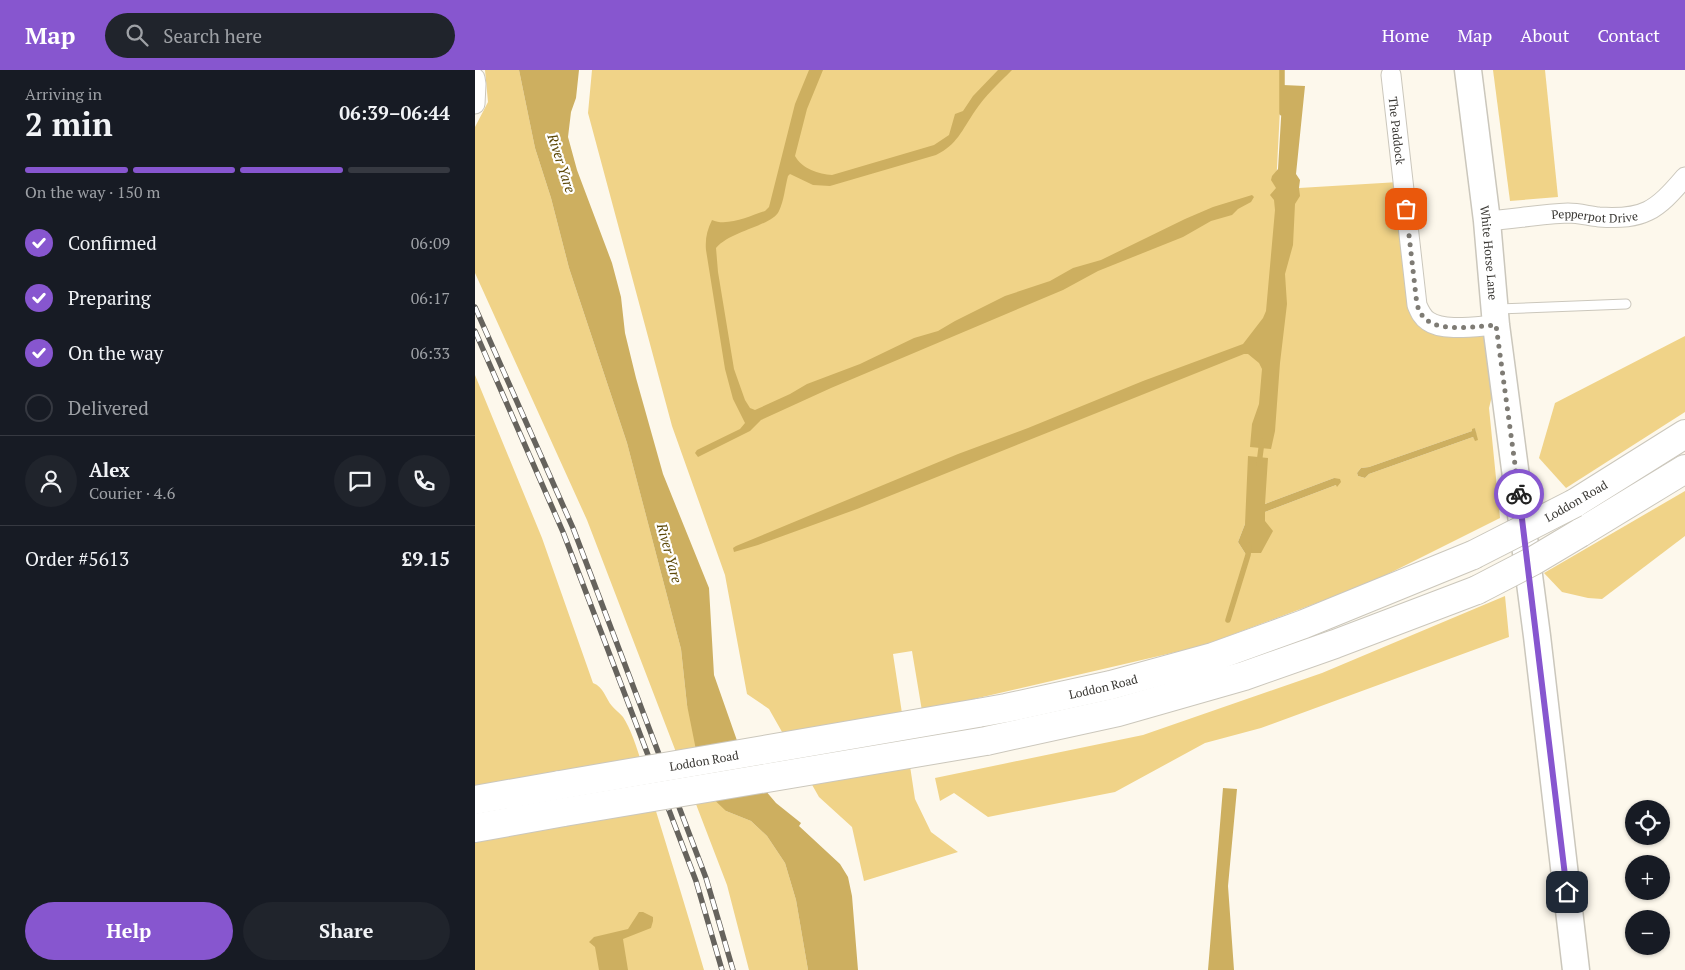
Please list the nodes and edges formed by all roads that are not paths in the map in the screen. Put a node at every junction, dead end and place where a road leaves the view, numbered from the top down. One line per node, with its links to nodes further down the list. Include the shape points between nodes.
1 (1468, 70): 6 (street, White Horse Lane)
2 (1391, 75): 8 (street, The Paddock, via 1417,305 1421,315 1430,323 1442,326)
3 (475, 78): 4 (street)
4 (475, 104)
5 (1685, 177): 6 (street, Pepperpot Drive, via 1652,210 1639,216 1597,217 1570,213)
6 (1487, 221): 8 (street, White Horse Lane)
7 (1627, 304): 8 (lane)
8 (1496, 317): 13 (street, White Horse Lane)
9 (1685, 434): 11 (highway, Loddon Road, bridge, via 1575,503 1473,555 1304,624 1213,657 1006,708)
10 (1685, 469): 12 (highway, bridge, via 1533,561 1477,590 1244,676 1119,712 986,741)
11 (475, 800)
12 (475, 828)
13 (1576, 970)

